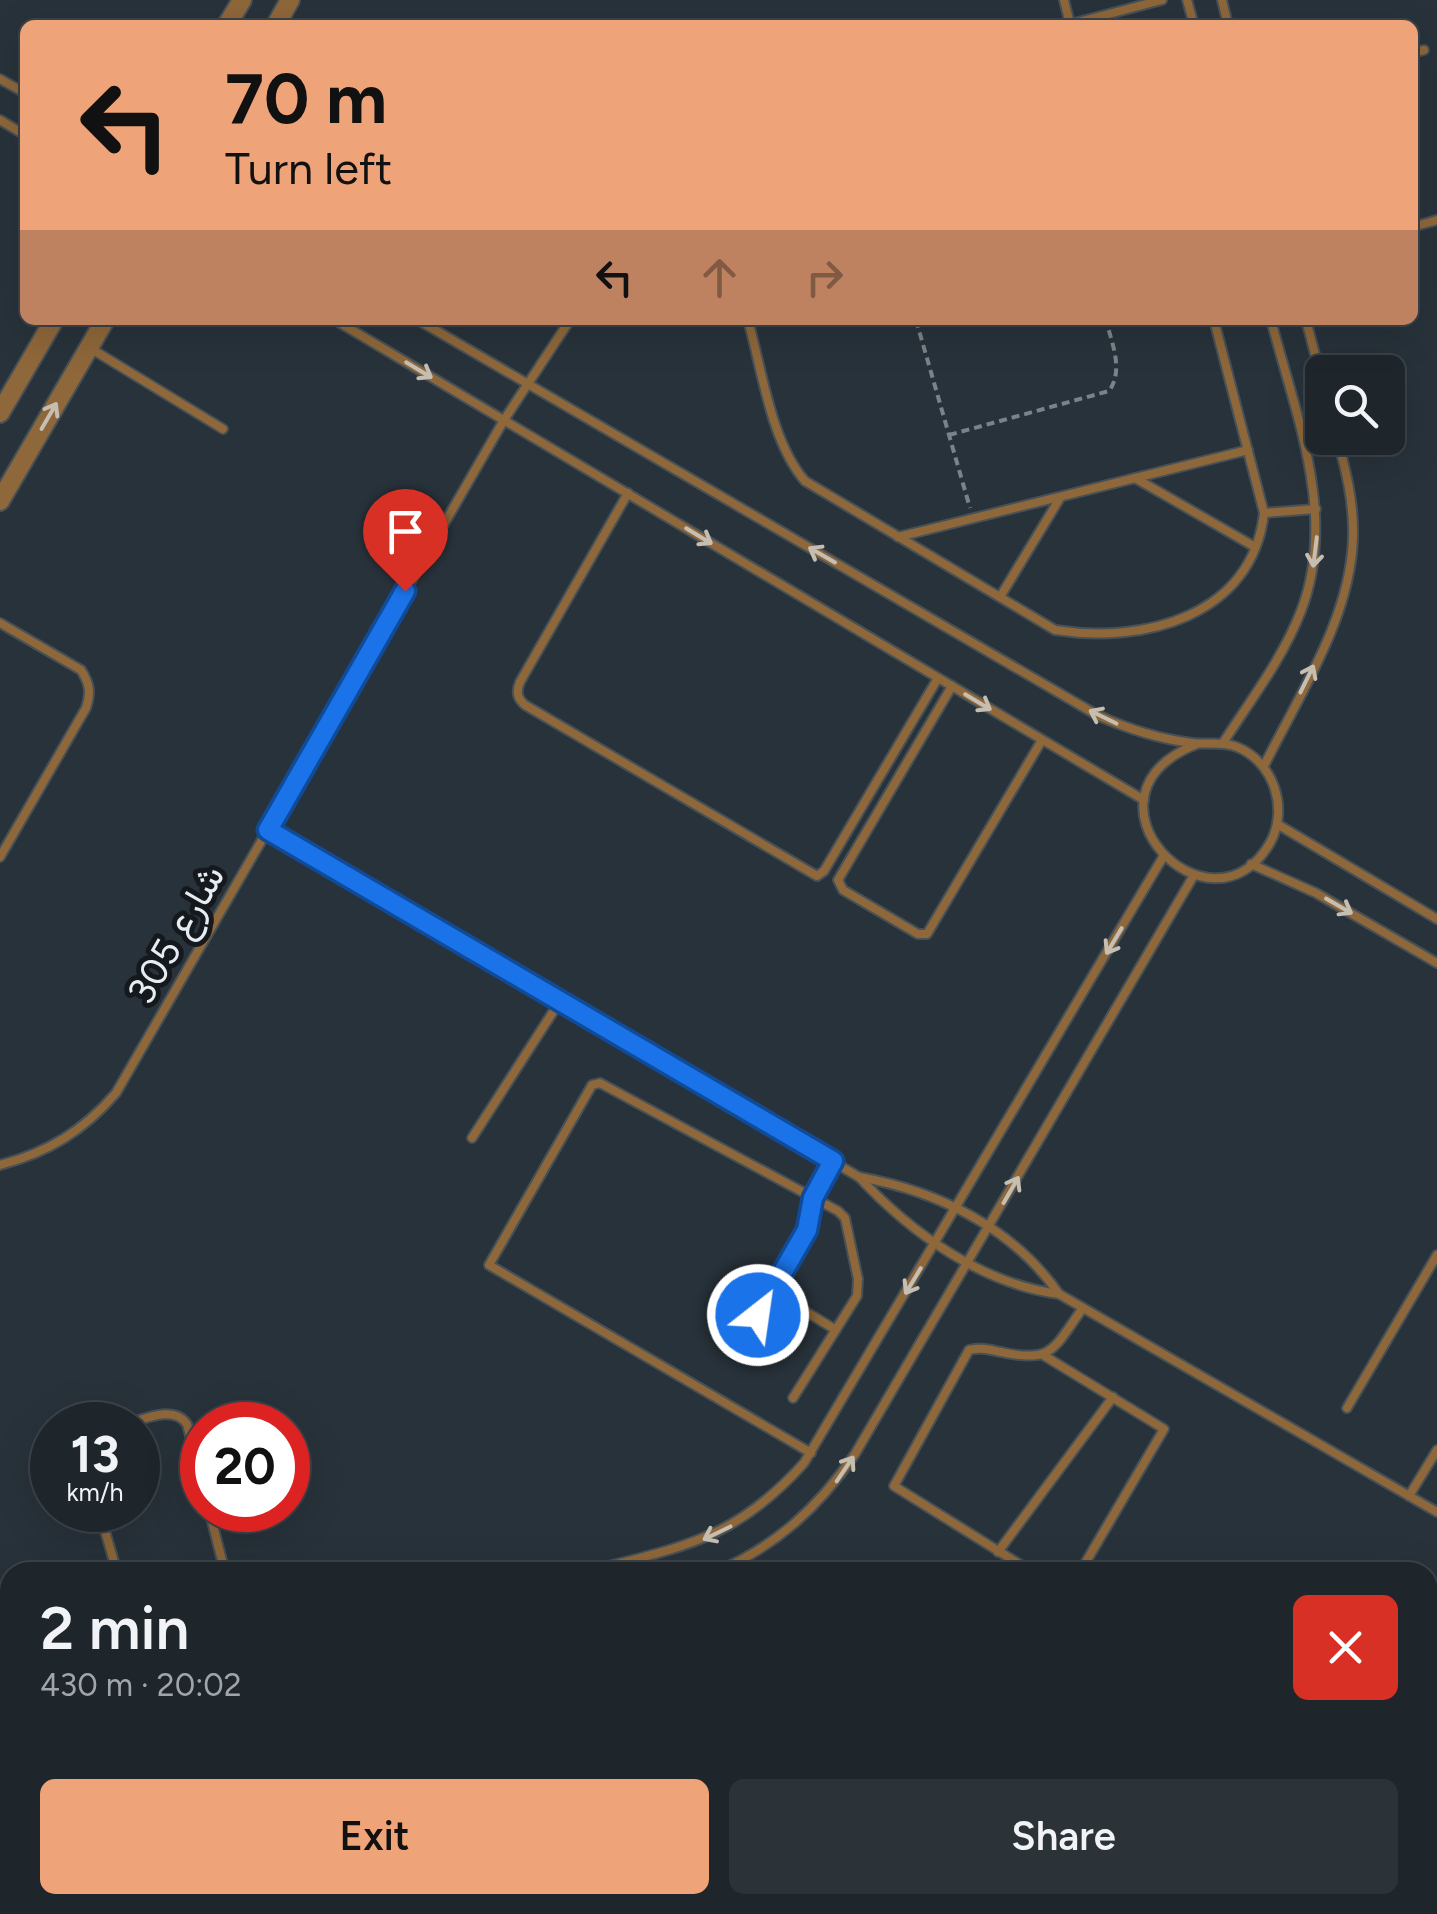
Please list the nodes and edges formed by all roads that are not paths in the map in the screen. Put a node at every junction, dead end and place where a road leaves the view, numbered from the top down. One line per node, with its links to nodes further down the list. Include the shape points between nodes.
1 (1162, 0): 2 (lane)
2 (1084, 20)
3 (1424, 50): 4 (lane)
4 (1418, 52)
5 (51, 325): 17 (street)
6 (102, 325): 14 (street)
7 (343, 325): 18 (lane, one-way to 18)
8 (427, 325): 16 (lane)
9 (567, 325): 16 (lane, شارع 305)
10 (749, 325): 28 (lane, via 790,464 804,481)
11 (1215, 325): 20 (lane)
12 (1272, 325): 26 (lane)
13 (1307, 325): 15 (lane)
14 (89, 348): 19 (lane); 25 (street, one-way to 14)
15 (1315, 355)
16 (528, 384): 18 (lane, شارع 305); 36 (lane, one-way to 16, via 1097,716)
17 (0, 413)
18 (504, 420): 23 (lane); 40 (lane, شارع 305)
19 (223, 429)
20 (1248, 450): 22 (lane); 27 (lane)
21 (1342, 455): 37 (lane, one-way to 21, via 1336,620 1348,580 1351,497)
22 (1136, 478): 24 (lane); 29 (lane)
23 (628, 494): 32 (lane, one-way to 32); 32 (lane, via 520,682 519,699 542,715 817,876)
24 (1061, 496): 28 (lane); 30 (lane)
25 (0, 501)
26 (1316, 509): 27 (lane); 35 (lane, one-way to 35, via 1302,610)
27 (1264, 513): 29 (lane)
28 (898, 537): 30 (lane)
29 (1255, 547): 30 (lane, via 1228,589 1205,608 1150,630 1055,630)
30 (1000, 597)
31 (0, 623): 41 (lane, via 81,670 90,695)
32 (938, 678): 33 (lane)
33 (952, 686): 34 (lane, one-way to 34); 34 (lane, via 838,880 843,890 927,934)
34 (1042, 740): 38 (lane)
35 (1223, 743): 36 (lane); 37 (lane)
36 (1196, 744): 38 (lane, via 1162,764)
37 (1264, 766): 39 (lane, via 1279,804)
38 (1144, 800): 42 (lane, via 1147,831)
39 (1277, 824): 43 (lane); 45 (lane)
40 (268, 830): 47 (lane); 50 (lane, شارع 305, via 116,1093 69,1139)
41 (0, 857)
42 (1163, 857): 44 (lane); 53 (lane, one-way to 53)
43 (1251, 864): 44 (lane, via 1213,877); 46 (lane, one-way to 46)
44 (1194, 875): 54 (lane, one-way to 44)
45 (1437, 918)
46 (1437, 963)
47 (560, 1002): 48 (lane); 49 (lane)
48 (472, 1138)
49 (833, 1161): 51 (lane); 52 (lane)
50 (0, 1166)
51 (859, 1176): 53 (lane); 55 (lane)
52 (813, 1198): 58 (lane, via 807,1230); 62 (lane, via 838,1211 850,1232 858,1288); 68 (lane, via 592,1085 489,1262)
53 (956, 1208): 54 (lane); 55 (lane)
54 (989, 1227): 57 (lane); 59 (lane, via 1029,1256)
55 (936, 1243): 57 (lane); 68 (lane, one-way to 68)
56 (1437, 1256): 66 (lane)
57 (968, 1260): 59 (lane, via 1011,1284); 77 (lane, one-way to 57, via 833,1486)
58 (772, 1291): 61 (lane); 62 (lane)
59 (1059, 1294): 60 (lane)
60 (1082, 1308): 63 (lane); 69 (lane)
61 (758, 1315)
62 (836, 1330): 65 (lane)
63 (1043, 1355): 64 (lane); 73 (lane, via 969,1350 894,1486)
64 (1113, 1397): 73 (lane); 79 (lane, via 1165,1433)
65 (793, 1398)
66 (1348, 1408)
67 (1437, 1450): 69 (lane)
68 (810, 1453): 76 (lane, one-way to 76, via 777,1494 733,1525)
69 (1409, 1496): 70 (lane)
70 (1437, 1512)
71 (105, 1532): 74 (lane)
72 (215, 1532): 75 (lane)
73 (998, 1552): 78 (lane)
74 (114, 1562)
75 (222, 1562)
76 (622, 1562)
77 (748, 1562)
78 (1015, 1562)
79 (1086, 1562)

